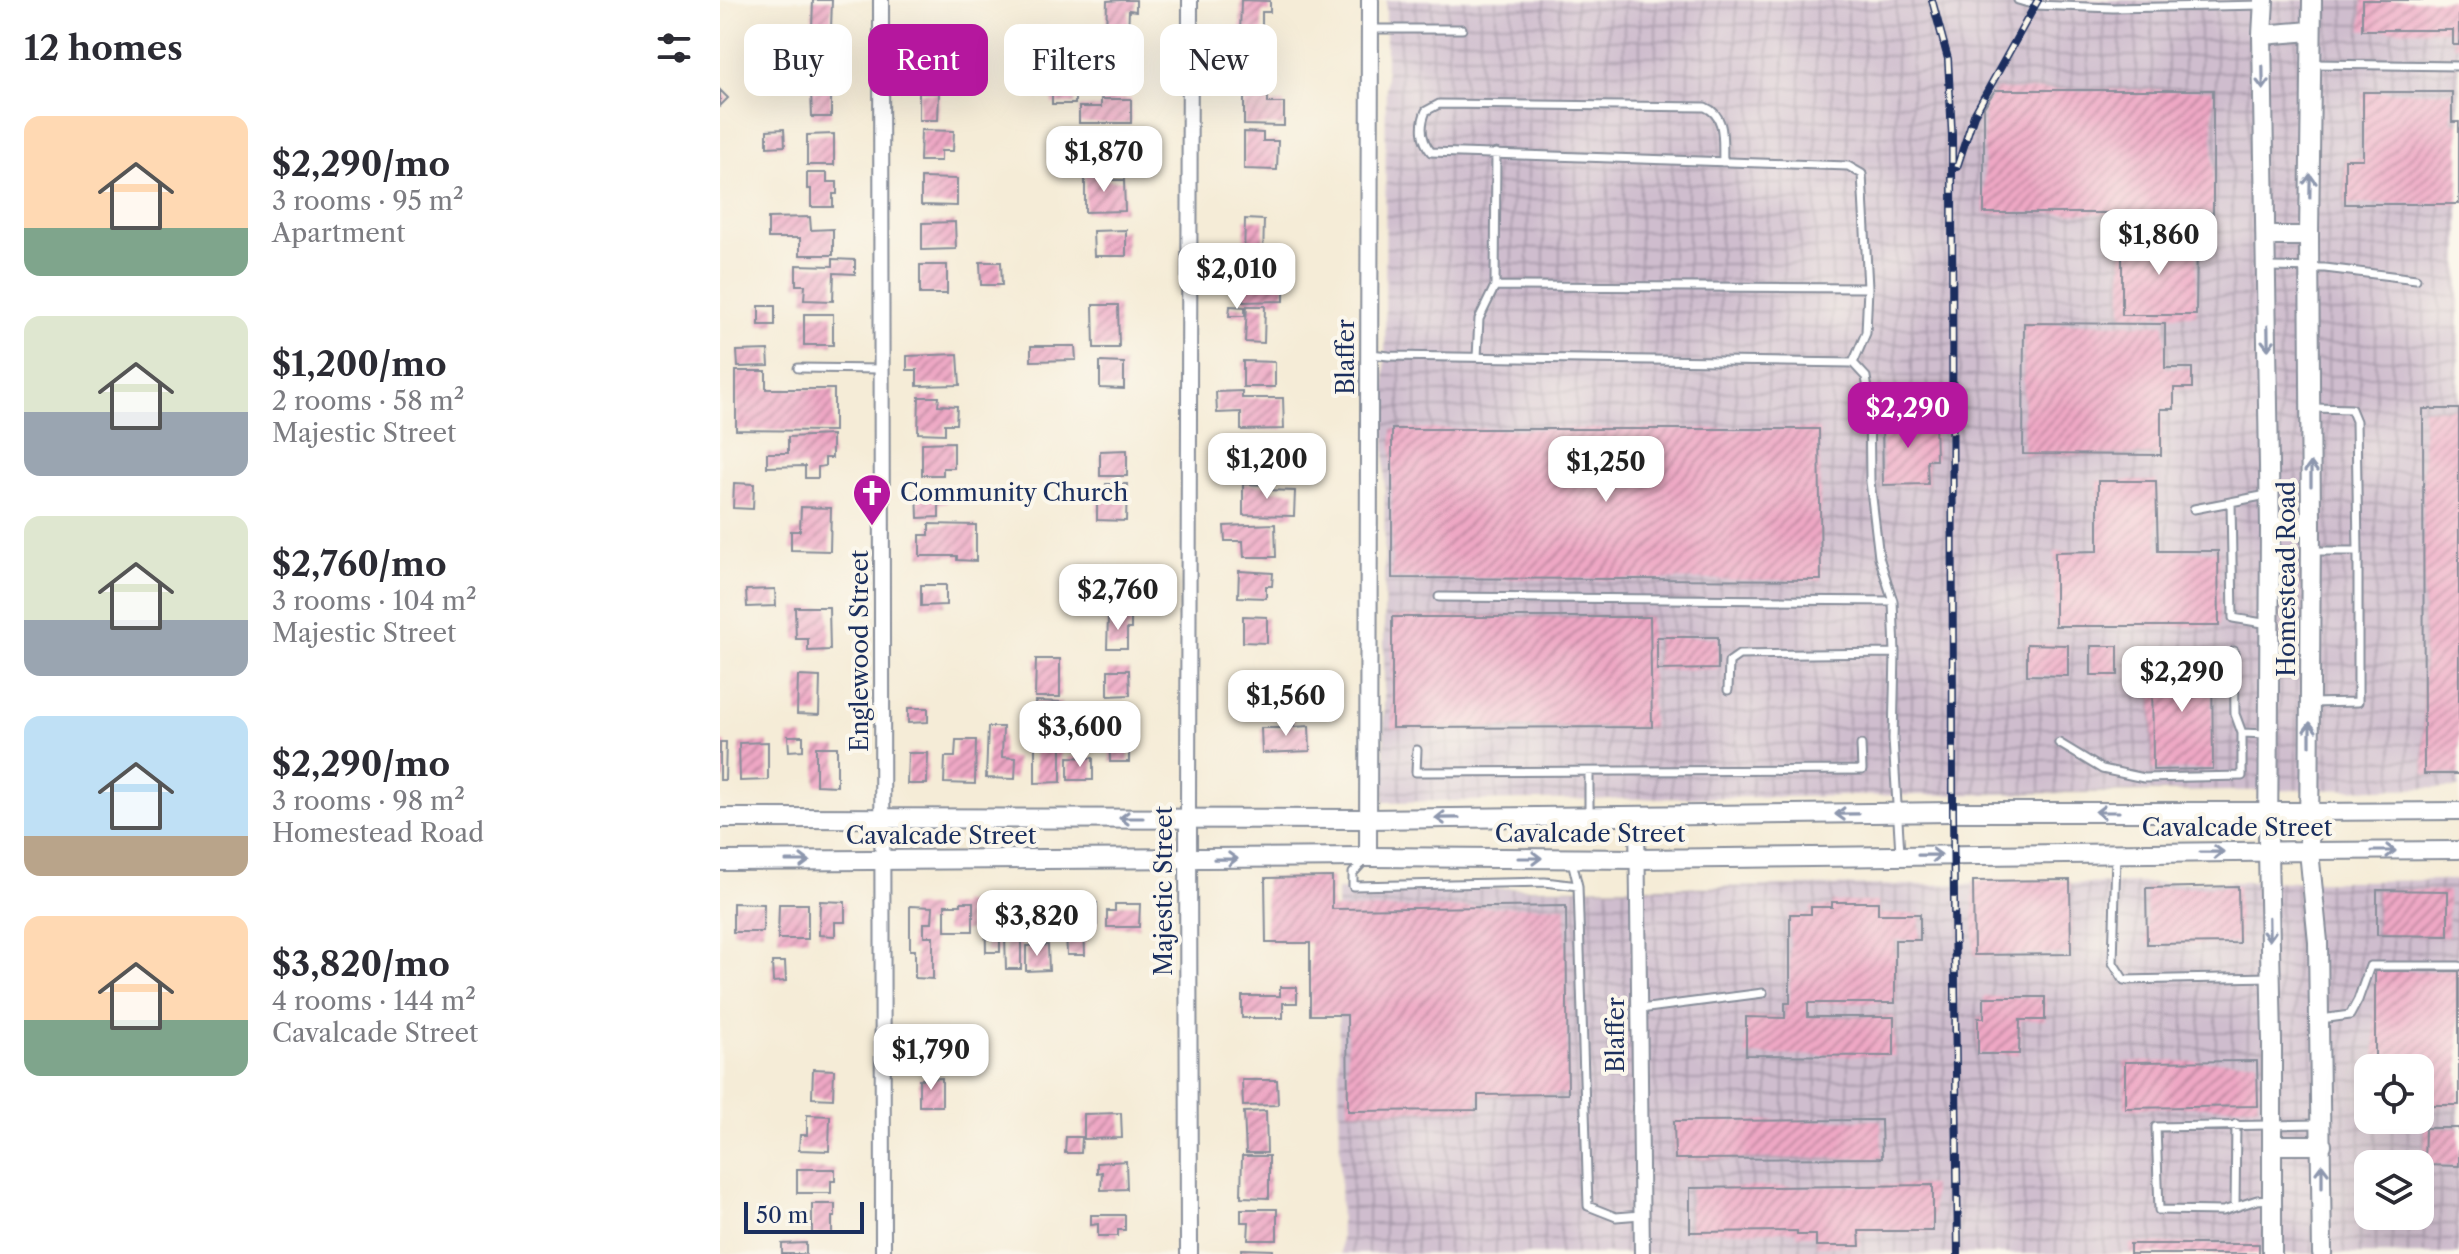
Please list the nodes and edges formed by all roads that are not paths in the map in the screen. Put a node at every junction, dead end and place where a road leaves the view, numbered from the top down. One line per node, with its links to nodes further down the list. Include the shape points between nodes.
1 (881, 0): 26 (street, Englewood Street)
2 (1190, 0): 56 (street, Majestic Street)
3 (1370, 0): 7 (street, Blaffer)
4 (2018, 0): 6 (lane, via 2113,8)
5 (2312, 0): 9 (main road, Homestead Road)
6 (2264, 3): 10 (main road, Homestead Road)
7 (1370, 29): 8 (lane); 22 (street, Blaffer)
8 (1462, 29)
9 (2311, 31): 10 (main road); 11 (main road, Homestead Road)
10 (2262, 35): 15 (main road, Homestead Road, one-way to 15)
11 (2311, 64): 12 (lane); 16 (main road, Homestead Road, one-way to 11)
12 (2459, 66)
13 (1496, 153): 14 (lane); 14 (lane, via 1431,152 1424,144 1421,122 1426,111 1439,104 1705,107 1720,118); 20 (lane)
14 (1723, 162): 21 (lane, via 1848,166 1862,174)
15 (2267, 236): 16 (main road); 17 (main road, Homestead Road)
16 (2309, 236): 18 (main road, Homestead Road)
17 (2267, 267): 18 (lane); 28 (main road, Homestead Road, one-way to 28)
18 (2309, 267): 19 (lane); 27 (main road, Homestead Road)
19 (2416, 279)
20 (1495, 286): 21 (lane); 23 (lane, via 1479,319)
21 (1868, 288): 24 (lane, via 1866,333)
22 (1370, 354): 23 (lane); 57 (street, Blaffer)
23 (1477, 357): 24 (lane)
24 (1853, 363): 36 (lane, via 1866,377 1879,557)
25 (798, 368): 26 (lane)
26 (882, 369): 55 (street, Englewood Street)
27 (2311, 408): 31 (main road, Homestead Road, one-way to 27); 34 (lane, via 2351,409 2356,421)
28 (2270, 494): 29 (lane); 32 (main road, Homestead Road)
29 (2231, 502): 30 (lane); 37 (lane, via 2233,618)
30 (2194, 509)
31 (2311, 524): 32 (main road); 33 (main road, Homestead Road)
32 (2270, 528): 37 (main road, Homestead Road)
33 (2311, 551): 34 (lane); 41 (main road, Homestead Road)
34 (2358, 551): 41 (lane, via 2358,702)
35 (1439, 597): 36 (lane)
36 (1893, 601): 39 (lane)
37 (2270, 624): 43 (main road, Homestead Road)
38 (2234, 651): 42 (lane, via 2235,714)
39 (1895, 653): 40 (lane, via 1739,655 1729,662); 51 (lane)
40 (1728, 690)
41 (2310, 703): 50 (main road, Homestead Road, one-way to 41)
42 (2242, 733): 43 (lane); 44 (lane, via 2242,776 2144,778 2102,769)
43 (2269, 734): 49 (main road, Homestead Road)
44 (2059, 743)
45 (1861, 745): 47 (lane, via 1862,770)
46 (1417, 750): 47 (lane, via 1416,772)
47 (1589, 772): 52 (lane)
48 (2459, 811): 50 (street, Cavalcade Street)
49 (2269, 812): 50 (main road, Cavalcade Street); 51 (main road, Cavalcade Street, one-way to 51); 59 (main road, Homestead Road)
50 (2309, 812): 60 (main road, Homestead Road)
51 (1898, 813): 53 (main road, Cavalcade Street, one-way to 53); 62 (lane)
52 (1589, 816): 53 (main road, Cavalcade Street); 57 (main road, Cavalcade Street, one-way to 57)
53 (1637, 816): 65 (street, Blaffer)
54 (720, 818): 55 (main road, Cavalcade Street)
55 (882, 818): 56 (main road, Cavalcade Street, one-way to 55); 68 (street, Englewood Street)
56 (1188, 818): 57 (main road, Cavalcade Street); 66 (street, Majestic Street)
57 (1367, 819): 63 (street, Blaffer)
58 (2459, 850): 60 (street, Cavalcade Street, one-way to 58)
59 (2268, 851): 60 (main road, Cavalcade Street); 61 (main road, Cavalcade Street, one-way to 59); 71 (main road, Homestead Road, one-way to 71)
60 (2309, 851): 74 (main road, Homestead Road)
61 (2116, 853): 62 (main road, Cavalcade Street, one-way to 61); 71 (lane, via 2113,963 2124,980)
62 (1900, 855): 65 (main road, Cavalcade Street)
63 (1368, 857): 64 (main road, Cavalcade Street, one-way to 64); 66 (main road, Cavalcade Street, one-way to 63); 69 (lane, via 1353,873 1353,886)
64 (1571, 858): 65 (main road, Cavalcade Street); 69 (lane)
65 (1638, 859): 73 (street, Blaffer)
66 (1188, 860): 68 (main road, Cavalcade Street); 84 (street, Majestic Street)
67 (720, 861): 68 (main road, Cavalcade Street, one-way to 68)
68 (882, 861): 83 (street, Englewood Street)
69 (1578, 886): 82 (lane, via 1588,1206 1616,1217)
70 (2459, 966): 74 (lane, via 2370,966 2350,1015)
71 (2271, 977): 75 (main road, Homestead Road)
72 (1763, 993): 73 (lane)
73 (1640, 1009): 82 (street, Blaffer)
74 (2321, 1019): 77 (main road, Homestead Road)
75 (2272, 1123): 76 (lane); 77 (lane); 78 (main road, Homestead Road)
76 (2236, 1124): 81 (lane); 81 (lane, via 2156,1127 2159,1210)
77 (2321, 1124): 79 (main road, Homestead Road)
78 (2272, 1145): 79 (main road); 80 (main road, Homestead Road)
79 (2322, 1145): 87 (main road, Homestead Road, one-way to 79)
80 (2272, 1199): 81 (lane); 86 (main road, Homestead Road)
81 (2235, 1207)
82 (1641, 1215): 85 (street, Blaffer)
83 (883, 1254)
84 (1189, 1254)
85 (1642, 1254)
86 (2272, 1254)
87 (2322, 1254)

